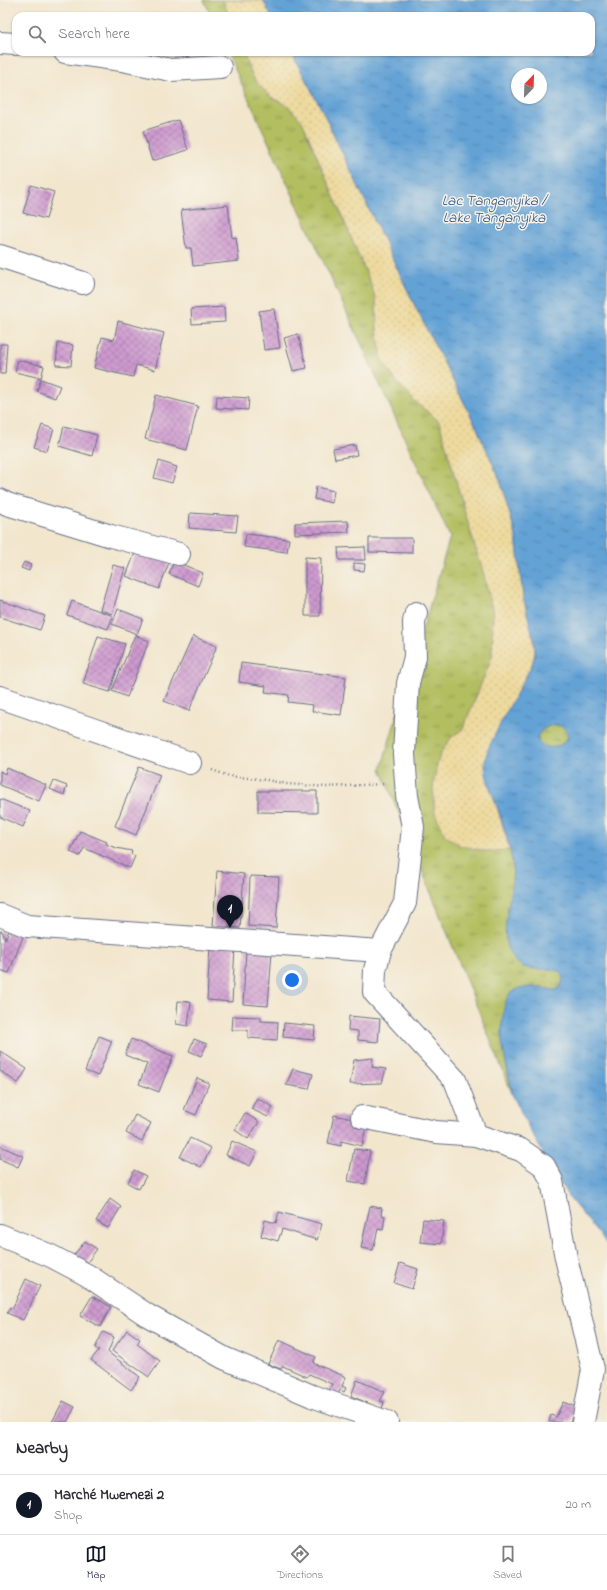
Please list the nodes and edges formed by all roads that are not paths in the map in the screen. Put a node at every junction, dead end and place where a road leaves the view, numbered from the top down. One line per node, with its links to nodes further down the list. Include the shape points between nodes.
1 (0, 43): 2 (street)
2 (12, 44)
3 (94, 56): 4 (street, via 171,70)
4 (220, 67)
5 (0, 256): 6 (street)
6 (83, 283)
7 (0, 500): 8 (street, via 111,536)
8 (179, 554)
9 (416, 613): 13 (street, via 415,657 408,683 404,754 407,796 414,827 405,903)
10 (0, 697): 11 (street)
11 (190, 763)
12 (0, 915): 13 (street, via 27,926)
13 (380, 951): 15 (street, via 375,970 374,992 455,1080)
14 (362, 1117): 15 (street, via 436,1132)
15 (476, 1135): 18 (street, via 521,1150 544,1166 552,1181 566,1258 593,1369)
16 (0, 1236): 17 (street, via 51,1256 87,1275 147,1316 224,1358 312,1396)
17 (387, 1422)
18 (583, 1422)

